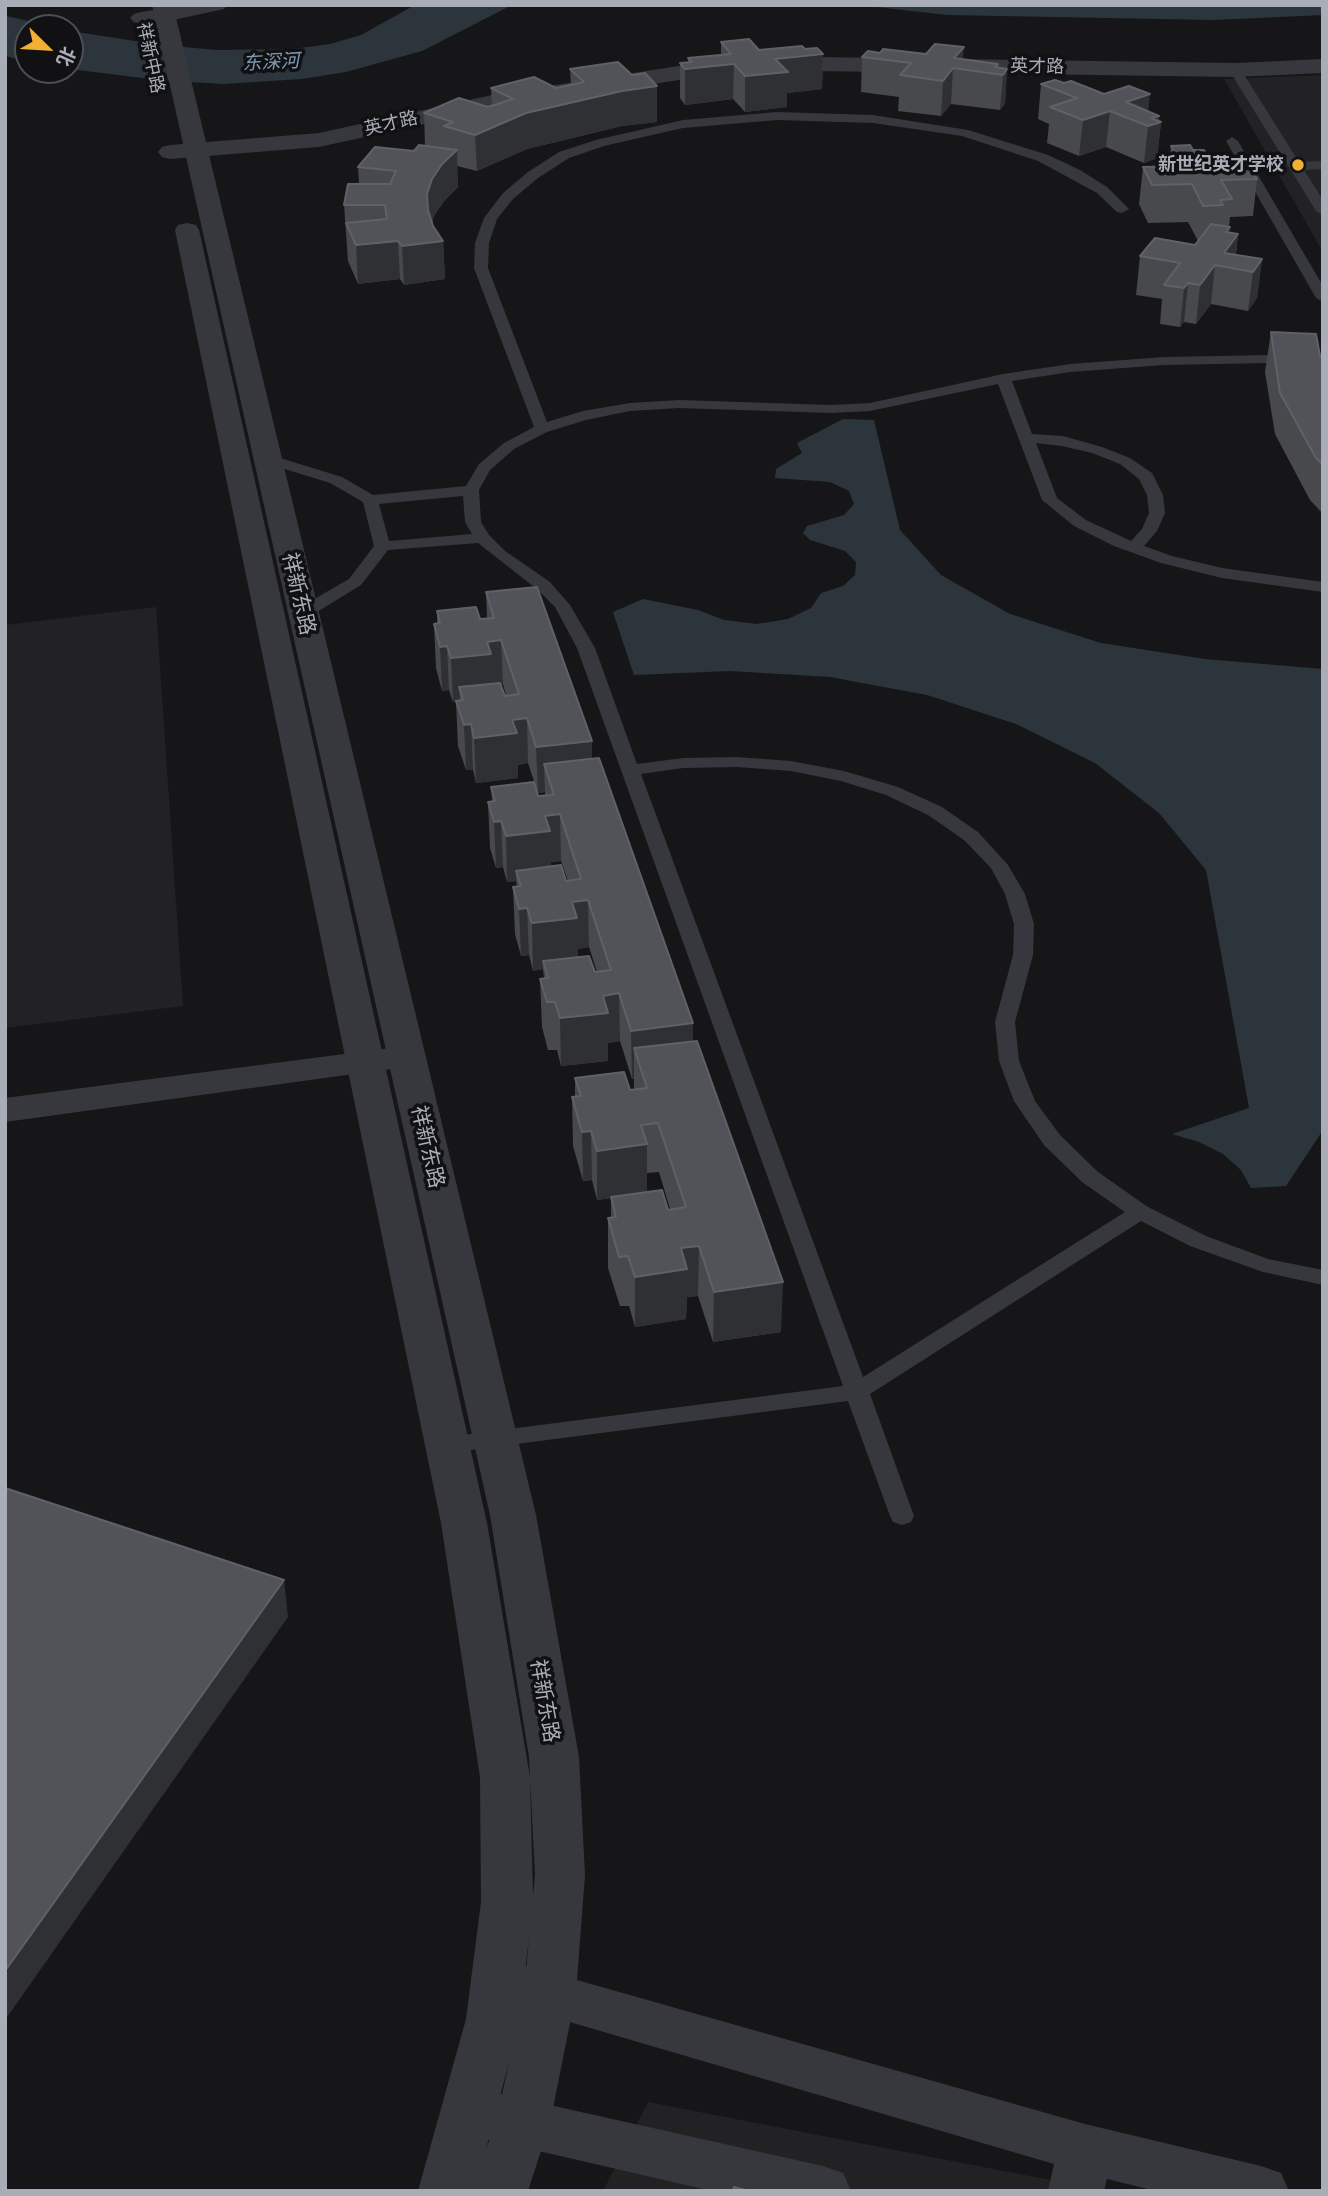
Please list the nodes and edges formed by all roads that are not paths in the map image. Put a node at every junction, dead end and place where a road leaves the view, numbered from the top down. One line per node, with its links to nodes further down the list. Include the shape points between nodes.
1 (217, 5): 2 (street)
2 (165, 17): 3 (street); 6 (street, 祥新中路)
3 (143, 25)
4 (1323, 66): 5 (street, 英才路)
5 (1235, 70): 8 (street, 英才路, via 744,63 497,101 319,140); 10 (lane)
6 (173, 110): 8 (street, 祥新东路)
7 (1232, 141): 13 (lane)
8 (183, 152): 18 (street, 祥新东路); 28 (street, 祥新东路)
9 (1323, 165): 10 (lane)
10 (1295, 166): 12 (lane)
11 (1122, 209): 16 (lane, via 1075,173 1030,153 964,133 873,119 777,116 695,123 640,132 564,155 508,196 491,218 482,243 481,268)
12 (1323, 211)
13 (1323, 298)
14 (1323, 358): 15 (lane, via 1164,361)
15 (1003, 377): 16 (lane, via 870,407 654,406 583,416); 17 (lane)
16 (542, 429): 19 (lane, via 509,446 484,467)
17 (1027, 438): 23 (lane, via 1050,500 1080,523); 23 (lane, via 1097,450 1146,476 1157,513)
18 (267, 459): 20 (lane, via 336,480); 25 (street, 祥新东路)
19 (471, 490): 20 (lane); 21 (lane, via 473,522)
20 (370, 500): 22 (lane)
21 (482, 538): 22 (lane); 26 (lane, via 544,586 576,626)
22 (382, 546): 25 (lane, via 355,582)
23 (1134, 548): 24 (lane, via 1222,573)
24 (1323, 587)
25 (303, 613): 27 (street, 祥新东路)
26 (630, 771): 30 (lane, via 683,763 737,762 804,768 892,791 935,811 971,836 999,865 1024,924 1023,955 1005,1022 1009,1061 1025,1101 1052,1140 1090,1177); 32 (lane)
27 (406, 1057): 28 (street); 33 (street, 祥新东路)
28 (366, 1063): 29 (street); 34 (street, 祥新东路)
29 (5, 1110)
30 (1140, 1212): 31 (lane, via 1211,1246 1264,1265); 32 (lane)
31 (1323, 1278)
32 (856, 1392): 33 (lane); 35 (lane)
33 (495, 1439): 34 (lane); 37 (street, 祥新东路, via 513,1515 554,1757 560,1875)
34 (447, 1445): 36 (street, 祥新东路, via 505,1777 506,1902)
35 (902, 1516)
36 (497, 1981): 37 (street); 38 (street, 祥新东路, via 493,2019)
37 (550, 1993): 39 (street, 祥新东路); 40 (street)
38 (469, 2111): 39 (street); 41 (street, 祥新东路)
39 (523, 2123): 42 (street, 祥新东路); 43 (street)
40 (1081, 2170): 44 (street)
41 (446, 2191)
42 (500, 2191)
43 (823, 2191)
44 (1261, 2191)

